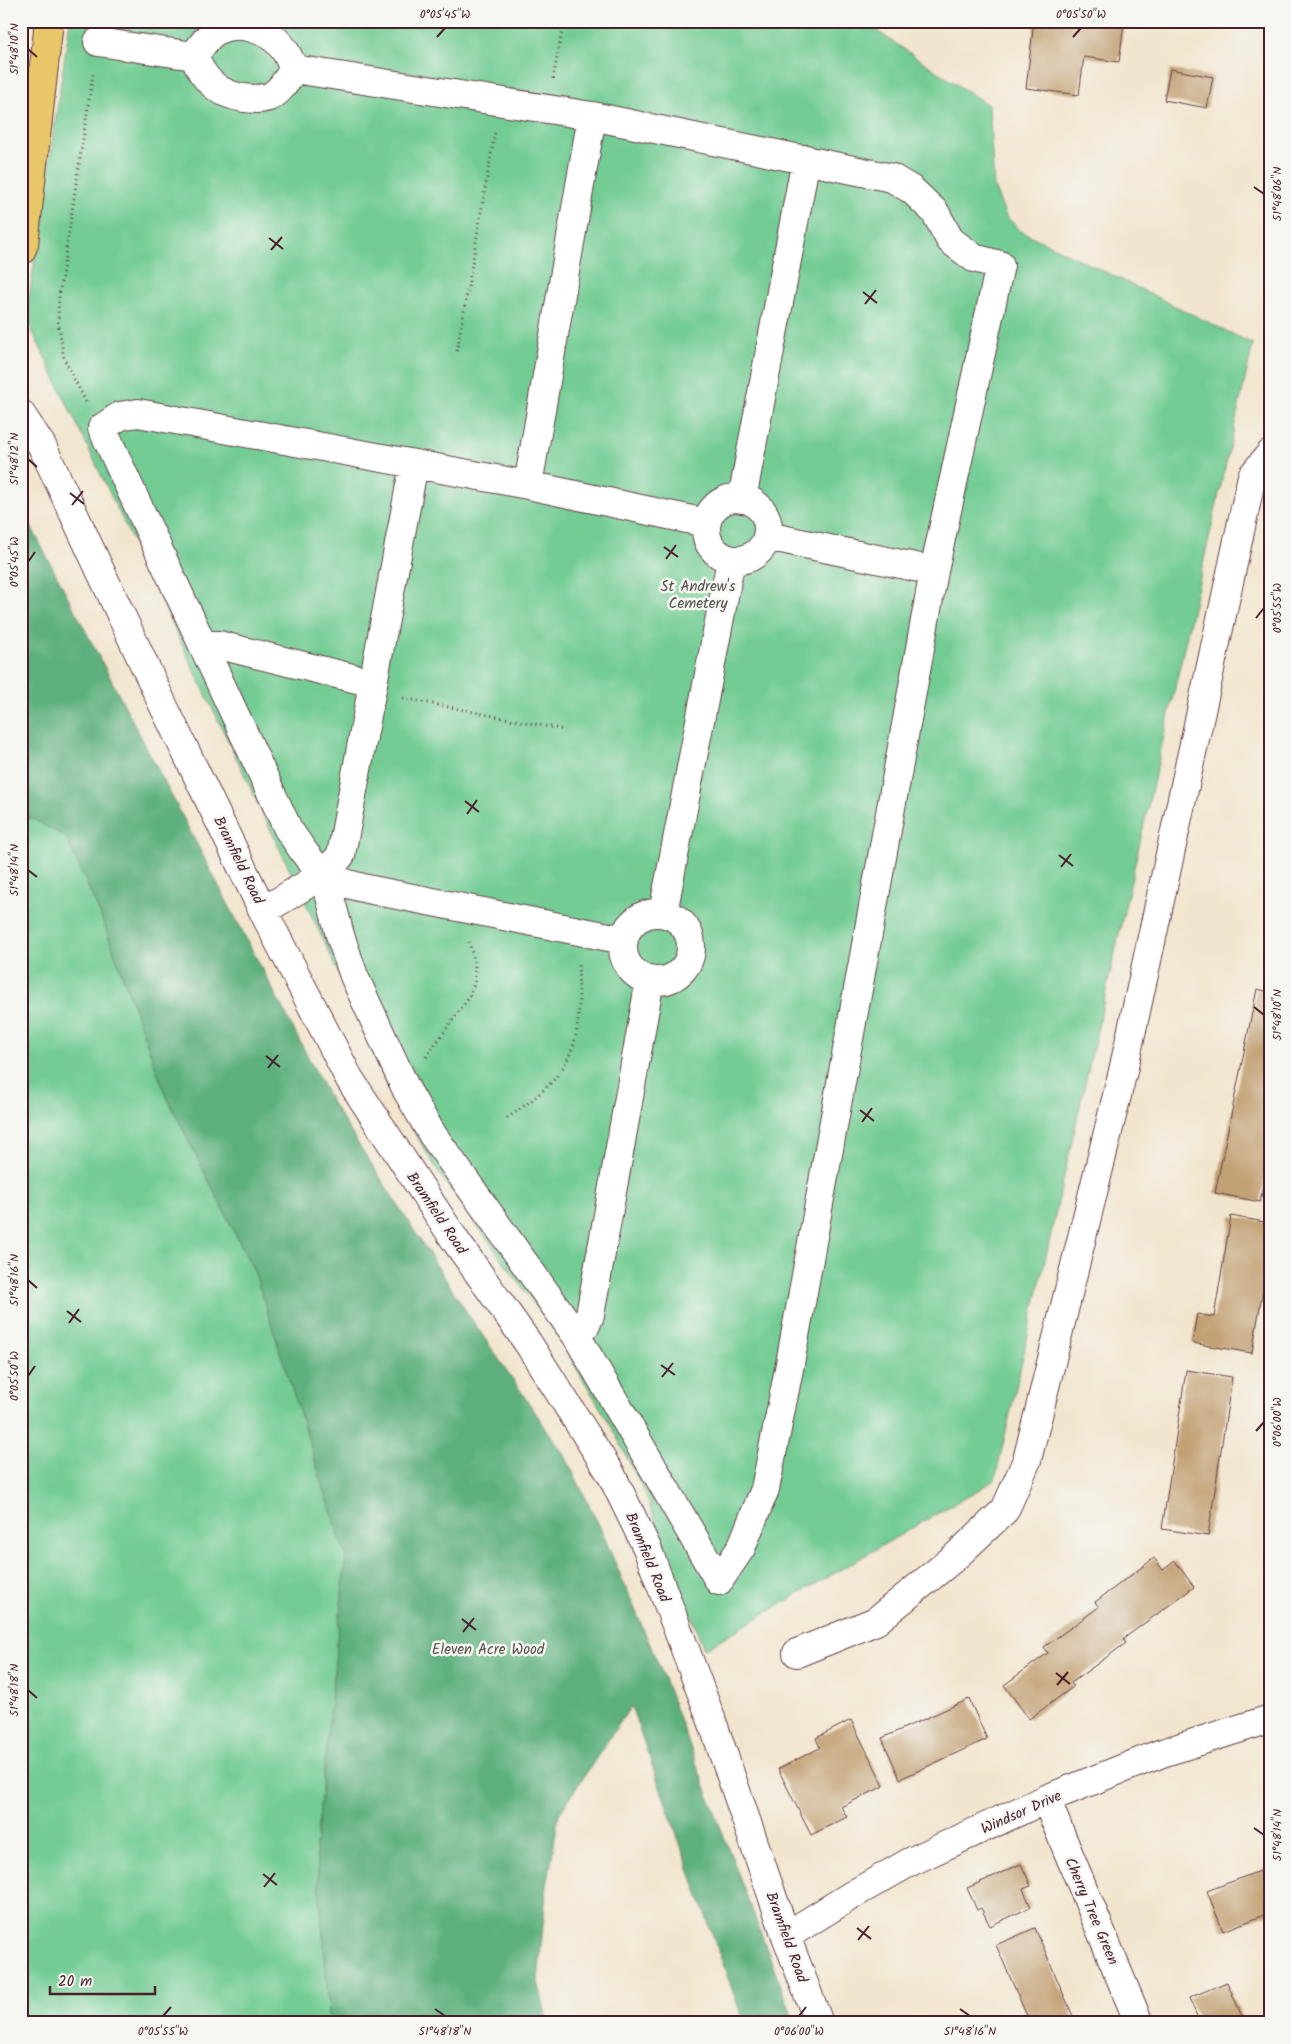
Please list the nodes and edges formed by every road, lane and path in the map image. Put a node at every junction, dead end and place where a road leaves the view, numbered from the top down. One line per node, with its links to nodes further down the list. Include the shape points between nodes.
1 (49, 21): 10 (main road)
2 (564, 21): 7 (path)
3 (98, 42): 4 (street); 13 (path, via 58,320 64,359)
4 (194, 56): 5 (street, via 218,30 234,26 253,28 271,37 284,50); 5 (street, via 208,82 217,90 258,100 273,95)
5 (294, 69): 6 (street)
6 (501, 102): 7 (street); 11 (path)
7 (548, 109): 8 (street)
8 (592, 116): 9 (street); 16 (street)
9 (806, 159): 17 (street); 21 (street, via 892,178 912,190 935,212 950,240 974,258 1000,265)
10 (21, 251)
11 (457, 351)
12 (21, 414): 27 (street, Bramfield Road, via 42,446)
13 (102, 428): 15 (street, via 120,416 138,413); 22 (street)
14 (1270, 454): 35 (street, via 1252,476 1123,1071 1027,1460 1005,1510 954,1558 876,1621)
15 (414, 464): 16 (street); 23 (street)
16 (528, 485): 18 (street)
17 (742, 499): 18 (street, via 719,503); 19 (street, via 754,503 763,512 768,523)
18 (706, 522): 20 (street, via 706,536 711,547 719,556)
19 (767, 536): 20 (street, via 754,555 743,560); 21 (street)
20 (731, 560): 28 (street)
21 (934, 571): 34 (street, via 765,1489 741,1548 719,1581)
22 (203, 645): 23 (street, via 219,645); 25 (street, via 288,829)
23 (372, 687): 24 (path); 25 (street, via 341,855)
24 (565, 730)
25 (324, 874): 26 (street, via 367,889); 27 (street); 32 (street, via 354,976)
26 (453, 906): 29 (street); 32 (path, via 473,955 475,982 468,999 428,1053 420,1072)
27 (263, 911): 38 (street, Bramfield Road, via 350,1078 454,1240 528,1343 612,1474 648,1548 712,1720)
28 (664, 913): 30 (street, via 650,913 638,918); 31 (street, via 685,927 691,953 686,965 676,975 664,980)
29 (577, 931): 30 (street); 33 (path, via 580,1005 577,1039 567,1062 552,1083)
30 (624, 940): 31 (street, via 624,953 629,965 638,975)
31 (650, 980): 34 (street, via 590,1315)
32 (414, 1103): 34 (street, via 432,1134)
33 (507, 1118)
34 (576, 1336)
35 (796, 1653)
36 (1270, 1719): 37 (street, Windsor Drive, via 1162,1754)
37 (1046, 1799): 38 (street, Windsor Drive, via 910,1862); 40 (street, Cherry Tree Green)
38 (786, 1936): 39 (street, Bramfield Road)
39 (819, 2023)
40 (1139, 2023)

